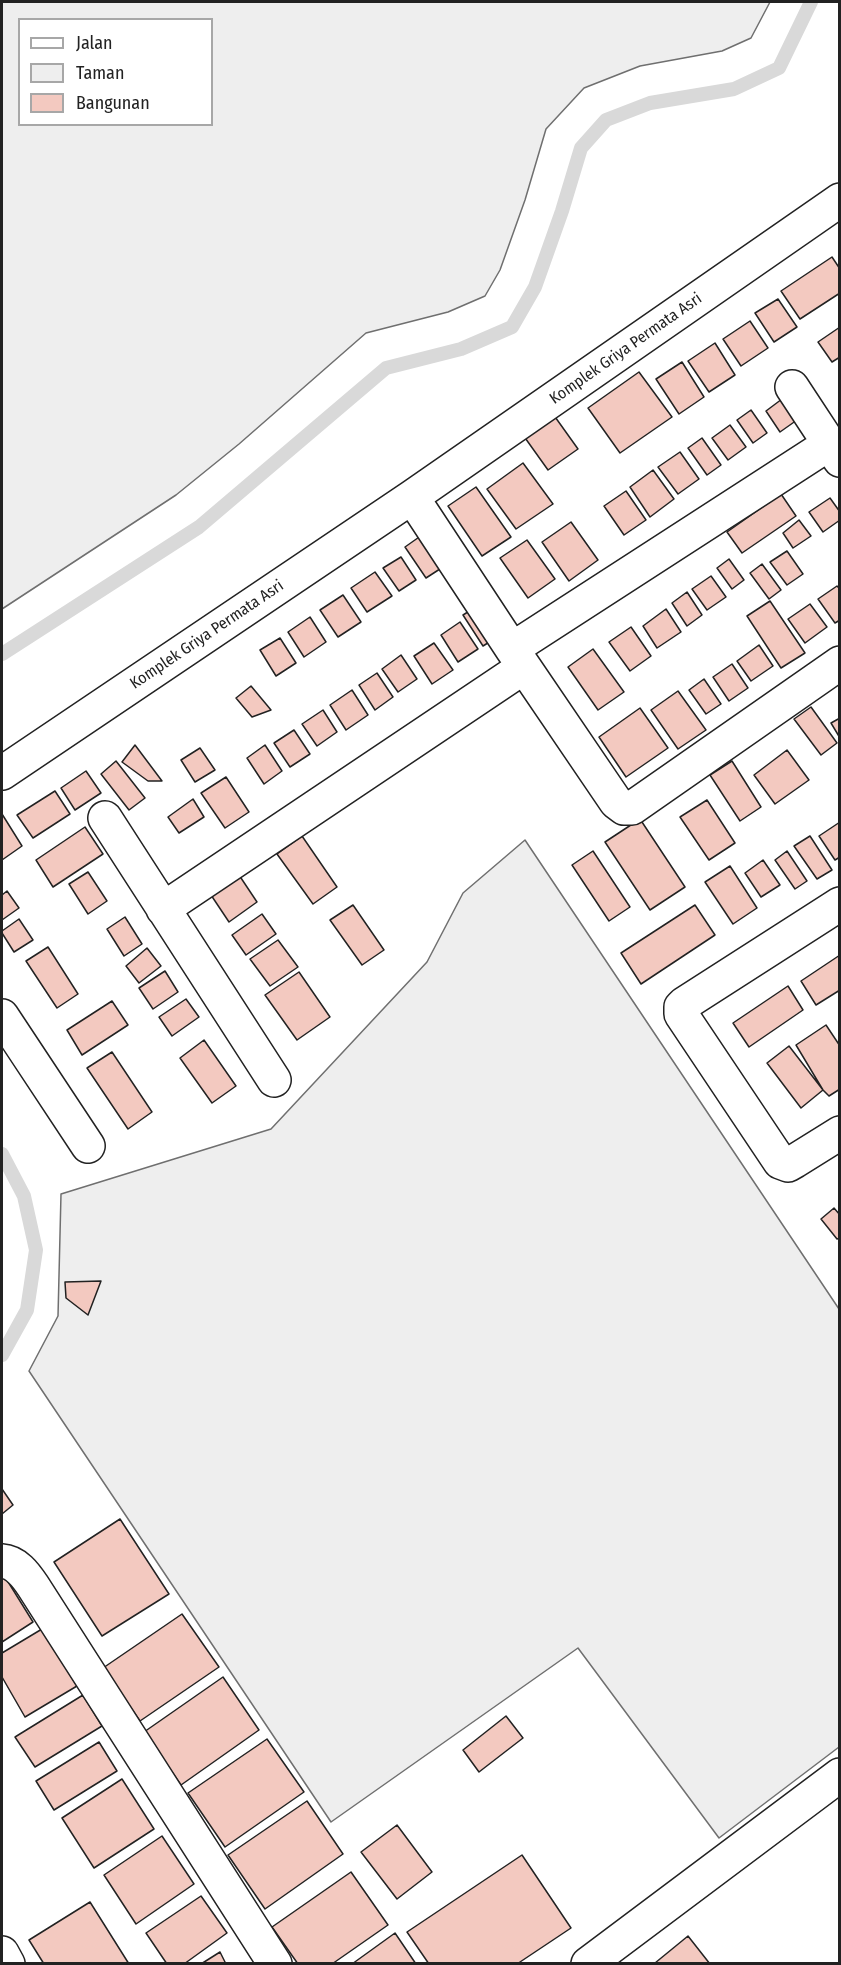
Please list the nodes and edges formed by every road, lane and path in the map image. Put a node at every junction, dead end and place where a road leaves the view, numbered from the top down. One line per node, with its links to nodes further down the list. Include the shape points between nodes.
1 (840, 200): 4 (street, Komplek Griya Permata Asri)
2 (792, 387): 3 (street)
3 (834, 452): 5 (street)
4 (412, 497): 5 (street); 7 (street, Komplek Griya Permata Asri)
5 (518, 658): 6 (street, via 616,802 624,808 632,808); 10 (street)
6 (840, 663)
7 (2, 773)
8 (105, 818): 10 (street)
9 (840, 904): 13 (street, via 684,1004 681,1014 780,1162 788,1165)
10 (163, 909): 12 (street)
11 (2, 1016): 14 (street)
12 (274, 1080)
13 (840, 1133)
14 (88, 1146)
15 (2, 1561): 19 (street, via 9,1562 29,1579)
16 (840, 1775): 20 (street)
17 (2, 1953): 18 (street)
18 (8, 1964)
19 (275, 1964)
20 (588, 1964)

